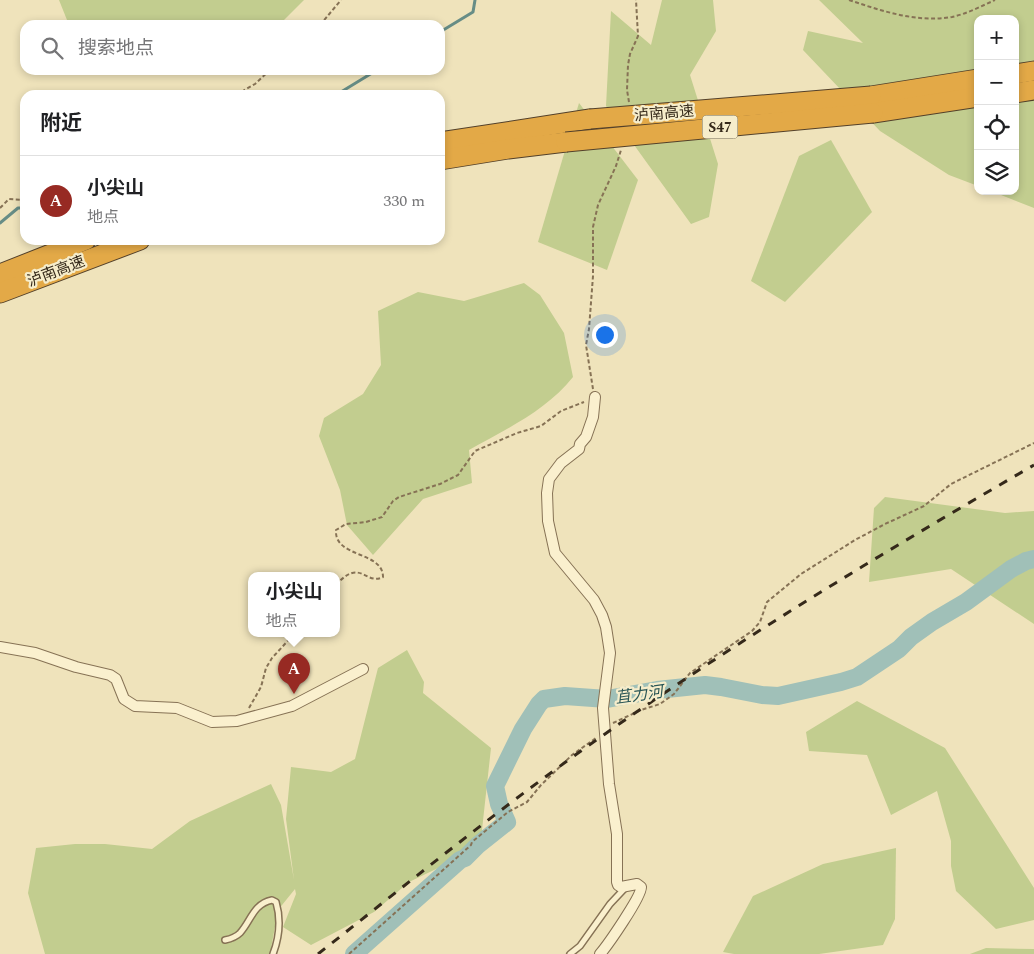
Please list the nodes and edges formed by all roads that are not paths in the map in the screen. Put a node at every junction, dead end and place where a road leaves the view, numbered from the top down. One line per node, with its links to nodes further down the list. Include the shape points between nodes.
1 (1034, 71): 2 (highway)
2 (1019, 73)
3 (974, 80): 7 (highway, 泸南高速 / S47)
4 (1034, 90): 5 (highway)
5 (1019, 92)
6 (974, 97): 7 (highway, 泸南高速 / S47)
7 (872, 104): 8 (highway, 泸南高速 / S47, bridge, via 590,120); 9 (highway, 泸南高速 / S47, bridge)
8 (445, 141)
9 (445, 159)
10 (77, 245): 12 (highway, 泸南高速)
11 (122, 245): 12 (highway, 泸南高速)
12 (30, 271): 13 (highway, 泸南高速); 14 (highway, 泸南高速)
13 (0, 274)
14 (0, 292)
15 (595, 397): 18 (street, via 594,418 586,437 551,476 547,493 548,521 555,553 587,590 604,619 610,653 602,708 617,834 617,882 619,887)
16 (0, 646): 17 (street, via 110,674 116,679 124,699 135,706 177,708 212,722 237,721 292,706)
17 (363, 669)
18 (628, 885): 21 (lane, via 580,946); 22 (street, via 639,884 641,893)
19 (225, 940): 20 (lane, via 240,932 258,907 272,900 276,902 279,919)
20 (273, 954)
21 (570, 954)
22 (600, 954)

